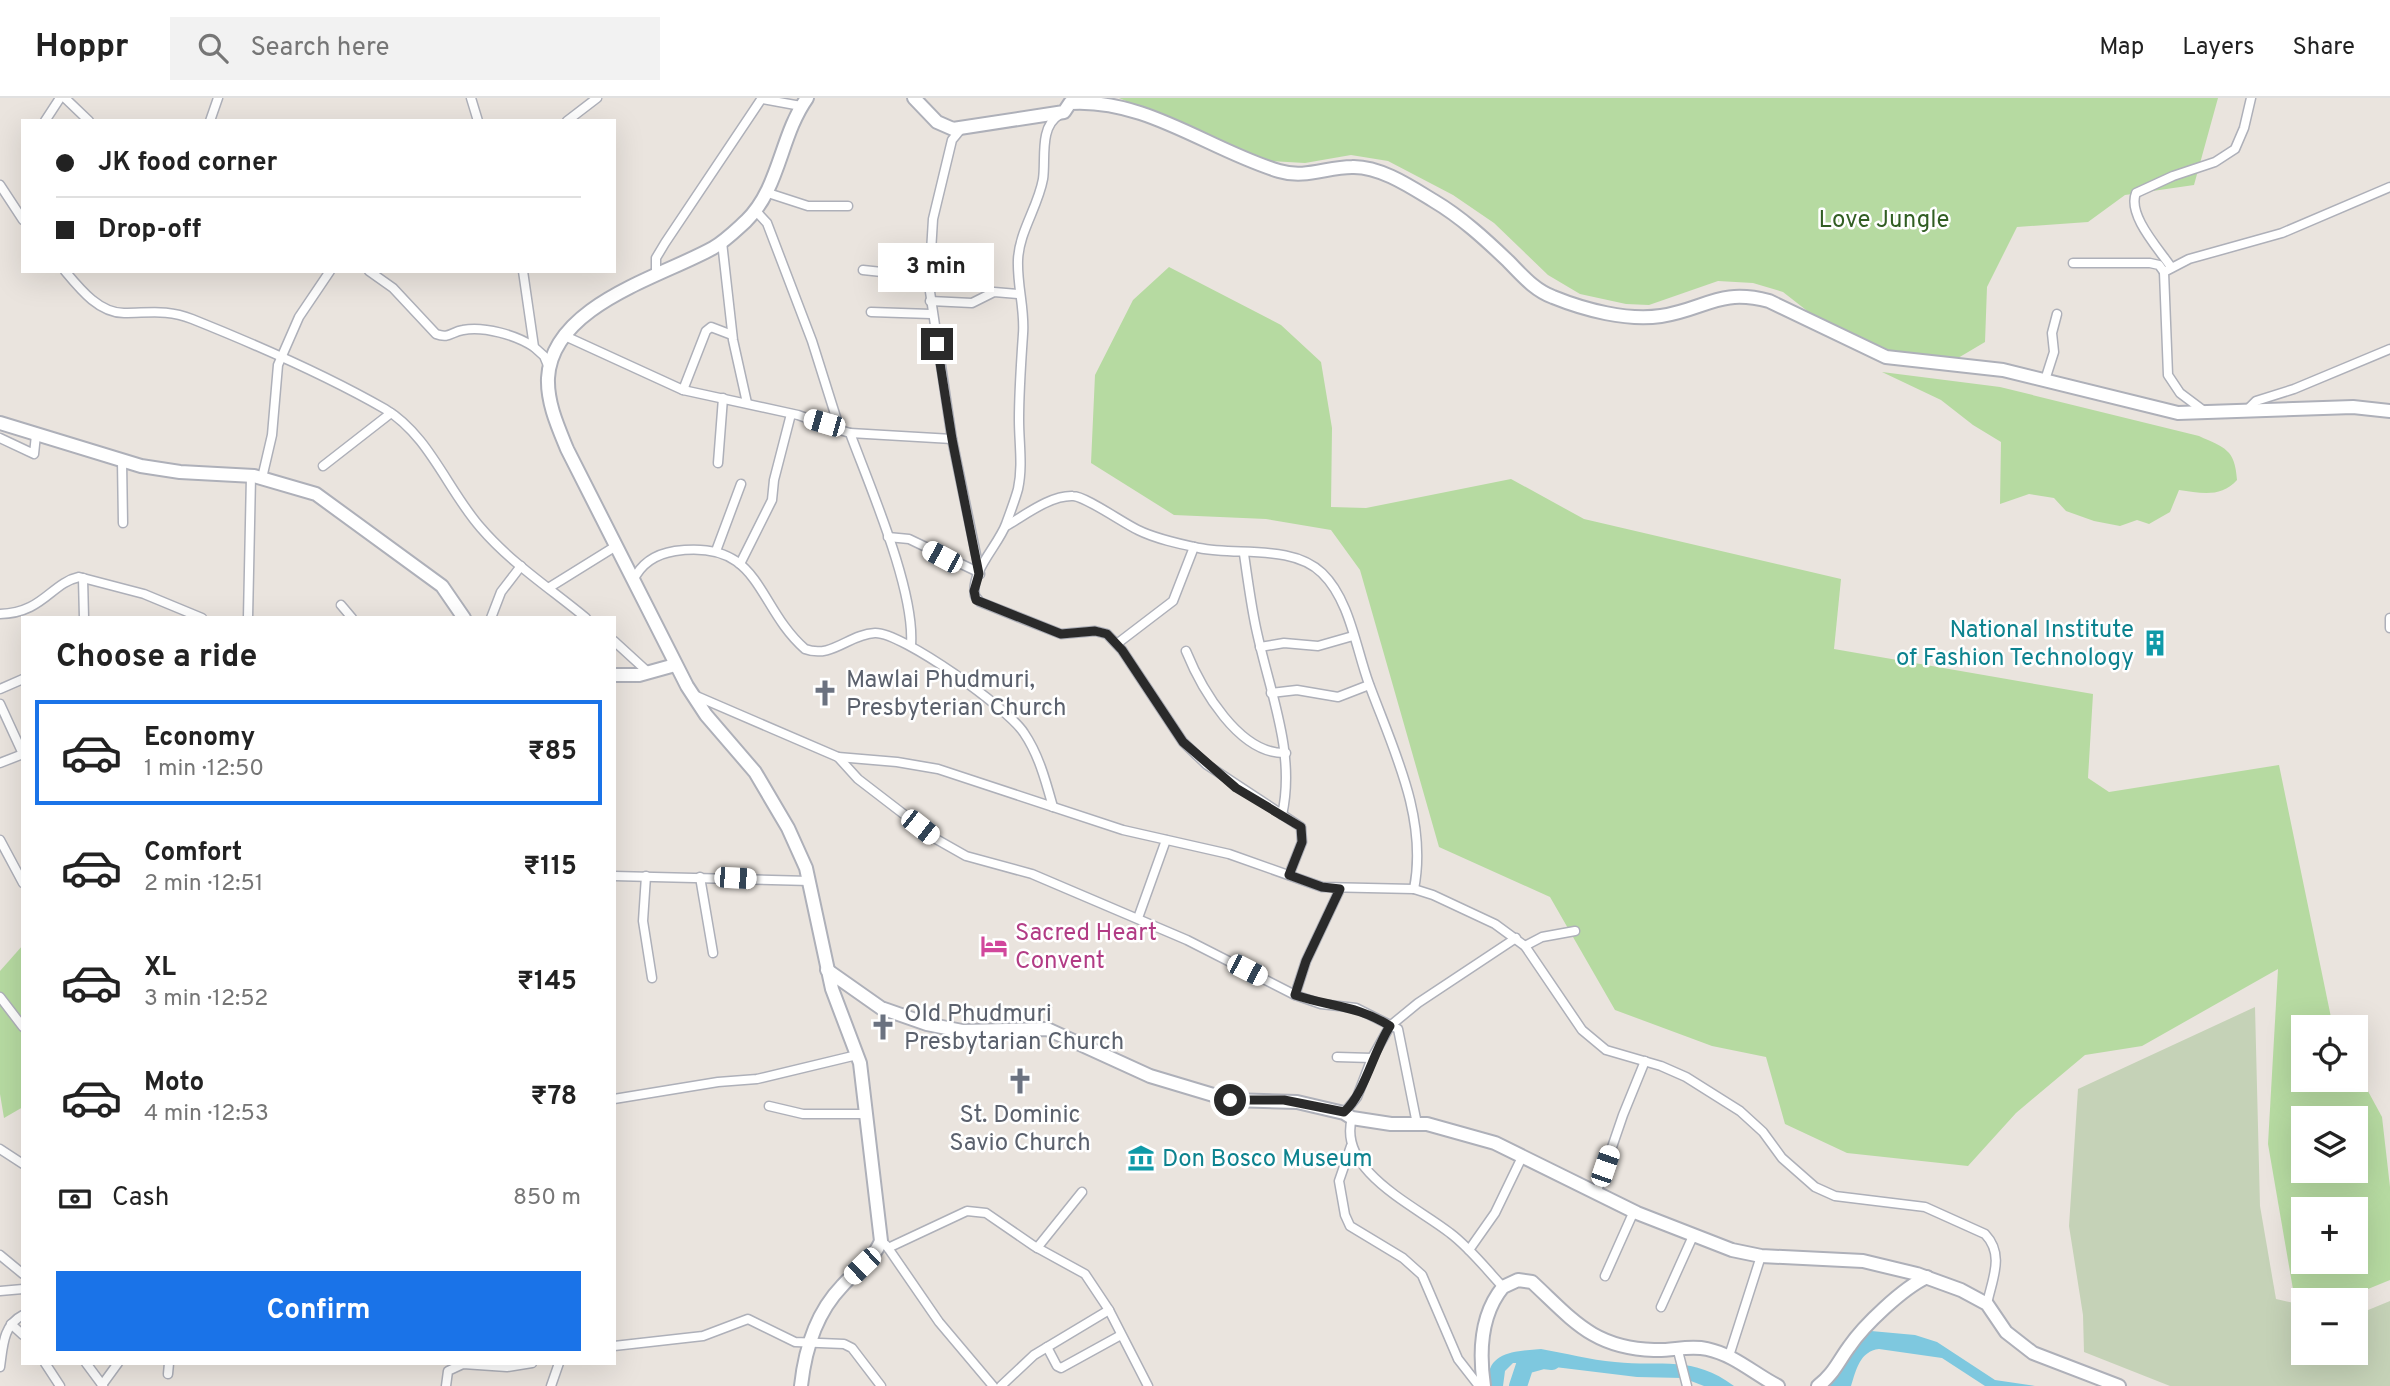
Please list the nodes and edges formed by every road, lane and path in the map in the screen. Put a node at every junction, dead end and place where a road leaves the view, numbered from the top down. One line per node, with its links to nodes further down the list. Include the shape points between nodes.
1 (60, 98): 13 (street)
2 (65, 98): 14 (street)
3 (218, 98): 15 (street)
4 (471, 98): 16 (street)
5 (597, 98): 17 (street)
6 (914, 98): 18 (street, via 937,122)
7 (1102, 98): 11 (street)
8 (2251, 98): 27 (street, via 2235,149 2134,197 2136,213)
9 (762, 99): 10 (street); 33 (street, via 665,243 656,258)
10 (804, 102): 21 (street)
11 (1132, 109): 12 (street, via 1083,102 1070,103); 46 (street, via 1280,171 1309,174 1354,166 1388,176 1461,219 1524,278 1560,299 1647,318 1710,300 1750,296 1886,357 1980,366)
12 (1065, 112): 18 (street); 35 (street, via 1055,117 1044,140 1042,185 1020,244)
13 (46, 119)
14 (87, 119)
15 (211, 119)
16 (477, 119)
17 (570, 119)
18 (961, 129): 34 (street, via 952,140 933,219)
19 (0, 185): 24 (street)
20 (2390, 187): 27 (street, via 2282,233)
21 (768, 193): 22 (street, via 808,206); 23 (street)
22 (848, 206)
23 (756, 211): 25 (street); 56 (street, via 765,218 776,245)
24 (21, 217)
25 (722, 242): 33 (street); 40 (street)
26 (2074, 263): 27 (street, via 2150,263)
27 (2167, 269): 53 (street, via 2168,375 2180,393)
28 (863, 270): 34 (street)
29 (67, 273): 44 (street, via 92,300 111,311 164,310)
30 (329, 273): 44 (street, via 299,317)
31 (372, 273): 42 (street, via 393,288 436,334 446,337 465,329 478,330)
32 (523, 273): 42 (street)
33 (656, 275): 41 (street, via 611,296)
34 (929, 277): 36 (street)
35 (1018, 294): 36 (street, via 994,292 972,303); 67 (street, via 1024,317 1019,374 1021,465)
36 (930, 301): 38 (street)
37 (871, 312): 38 (street)
38 (931, 314): 60 (street)
39 (2057, 314): 46 (street, via 2054,352)
40 (732, 335): 47 (street, via 708,328); 49 (street)
41 (565, 336): 45 (street); 47 (street)
42 (534, 347): 45 (street)
43 (2390, 348): 50 (street, via 2256,401)
44 (281, 358): 52 (street, via 331,379); 64 (street, via 272,435)
45 (549, 369): 69 (street, via 553,413)
46 (2045, 380): 53 (street, via 2178,413)
47 (683, 390): 48 (street)
48 (723, 398): 49 (street); 62 (street)
49 (747, 403): 54 (street)
50 (2246, 411): 51 (street, via 2353,407); 53 (street)
51 (2390, 411)
52 (391, 413): 63 (street); 74 (street, via 423,444 470,515)
53 (2207, 413)
54 (791, 414): 56 (street); 73 (street, via 772,500)
55 (0, 423): 58 (street)
56 (840, 430): 57 (street)
57 (850, 433): 60 (street); 68 (street)
58 (36, 435): 59 (street, via 34,454); 61 (street)
59 (0, 438)
60 (952, 439): 75 (street)
61 (121, 461): 64 (street, via 168,471); 66 (street)
62 (718, 463)
63 (323, 466)
64 (257, 477): 83 (street); 85 (street, via 297,486 331,502 442,586)
65 (741, 484): 71 (street)
66 (122, 523)
67 (1005, 526): 70 (street, via 1061,498 1075,496 1141,532); 75 (street)
68 (888, 537): 75 (street, via 909,539); 93 (street, via 910,617)
69 (616, 547): 77 (street); 78 (street)
70 (1194, 547): 72 (street); 92 (street, via 1173,601)
71 (716, 551): 73 (street); 77 (street, via 660,555 638,570)
72 (1244, 554): 90 (street, via 1299,558 1311,564 1334,586); 94 (street)
73 (740, 564): 93 (street, via 805,649 822,653 875,633)
74 (521, 566): 78 (street); 86 (street, via 501,592)
75 (979, 573): 92 (street, via 974,591 980,603 1061,634 1100,632)
76 (83, 578): 80 (street, via 72,579 20,613); 81 (street); 82 (street, via 144,594)
77 (632, 584): 96 (street)
78 (550, 587): 87 (street)
79 (341, 605): 84 (street)
80 (0, 614)
81 (84, 616)
82 (197, 616)
83 (248, 616)
84 (350, 616)
85 (463, 616)
86 (492, 616)
87 (584, 616)
88 (2390, 618): 89 (street)
89 (2390, 628)
90 (1353, 636): 94 (street, via 1318,646 1284,643); 100 (street)
91 (616, 643): 97 (street)
92 (1118, 643): 111 (street, via 1183,742 1236,788)
93 (911, 645): 110 (street, via 1012,717 1038,759)
94 (1260, 647): 102 (street)
95 (1186, 651): 106 (street, via 1199,682 1219,710 1261,749)
96 (675, 665): 97 (street); 103 (street)
97 (649, 673): 98 (street)
98 (616, 675)
99 (21, 680): 101 (street)
100 (1369, 685): 102 (street, via 1338,697 1297,690); 121 (street, via 1406,782 1418,856)
101 (0, 689)
102 (1271, 692): 106 (street)
103 (692, 694): 108 (street); 119 (street, via 755,772 788,828)
104 (0, 704): 105 (street)
105 (21, 750)
106 (1286, 753): 111 (street)
107 (21, 755): 109 (street)
108 (838, 757): 110 (street, via 937,769); 122 (street, via 858,779 956,851 1032,874)
109 (0, 763)
110 (1053, 807): 113 (street)
111 (1282, 815): 114 (street, via 1304,834)
112 (0, 840): 118 (street)
113 (1166, 840): 114 (street, via 1229,854); 122 (street)
114 (1289, 875): 120 (street)
115 (616, 876): 116 (street)
116 (646, 876): 117 (street); 128 (street, via 643,920)
117 (700, 877): 119 (street); 126 (street)
118 (21, 879)
119 (810, 881): 127 (street)
120 (1340, 889): 121 (street); 129 (street)
121 (1414, 889): 124 (street, via 1495,924)
122 (1138, 918): 129 (street)
123 (1575, 931): 125 (street, via 1542,937)
124 (1516, 938): 125 (street); 132 (street)
125 (1525, 946): 136 (street, via 1559,999 1594,1041 1606,1050)
126 (713, 953)
127 (827, 970): 133 (street); 140 (street, via 881,1008 927,1024 962,1031 1047,1029 1150,1076 1230,1100 1284,1100)
128 (652, 978)
129 (1295, 995): 132 (street, via 1356,1008)
130 (0, 997): 131 (street)
131 (21, 1024)
132 (1390, 1026): 135 (street); 141 (street, via 1401,1034)
133 (858, 1055): 137 (street, via 757,1079); 139 (street)
134 (1337, 1057): 135 (street)
135 (1372, 1058): 140 (street)
136 (1645, 1061): 146 (street); 161 (street, via 1686,1077 1740,1111 1791,1167 1824,1192 1925,1207 1985,1234 1992,1240 1996,1258)
137 (616, 1099)
138 (769, 1106): 139 (street, via 820,1115)
139 (867, 1114): 150 (street)
140 (1348, 1115): 141 (street); 142 (street)
141 (1417, 1124): 144 (street, via 1495,1143)
142 (1351, 1146): 152 (street, via 1393,1194); 194 (street, via 1339,1181 1350,1226 1422,1275 1458,1359)
143 (0, 1149): 145 (street)
144 (1523, 1155): 146 (street); 152 (street, via 1495,1213)
145 (21, 1163)
146 (1597, 1191): 148 (street)
147 (1082, 1192): 151 (street)
148 (1634, 1211): 149 (street); 156 (street)
149 (1693, 1236): 154 (street); 162 (street)
150 (884, 1244): 151 (street, via 976,1210); 168 (street, via 831,1298); 191 (street, via 939,1322)
151 (1037, 1248): 163 (street, via 1080,1269)
152 (1469, 1250): 158 (street)
153 (0, 1255): 155 (street)
154 (1761, 1256): 157 (street, via 1863,1261); 172 (street)
155 (21, 1272)
156 (1605, 1276)
157 (1927, 1277): 161 (street); 196 (street, via 1912,1284 1861,1331)
158 (1503, 1287): 171 (street, via 1518,1280 1532,1282 1578,1327 1612,1343); 194 (street, via 1484,1326)
159 (21, 1290): 160 (street)
160 (0, 1291)
161 (1987, 1304): 182 (street, via 2006,1332 2033,1353)
162 (1661, 1307)
163 (1109, 1310): 167 (street); 170 (street)
164 (21, 1316): 165 (street)
165 (10, 1324): 166 (street); 181 (street)
166 (21, 1333)
167 (1121, 1335): 170 (street, via 1061,1368); 193 (street)
168 (808, 1344): 169 (street, via 748,1319 703,1336); 189 (street); 190 (street, via 852,1348)
169 (616, 1346)
170 (1047, 1347): 192 (street)
171 (1678, 1354): 172 (street, via 1702,1348); 184 (street)
172 (1729, 1356): 195 (street)
173 (46, 1365): 185 (street)
174 (87, 1365): 186 (street)
175 (117, 1365): 186 (street)
176 (169, 1365): 183 (street)
177 (456, 1365): 187 (street, via 448,1371)
178 (474, 1365): 179 (street)
179 (520, 1365)
180 (558, 1365): 188 (street)
181 (0, 1367)
182 (2081, 1372): 197 (street); 198 (street)
183 (168, 1374)
184 (1686, 1383)
185 (60, 1386)
186 (102, 1386)
187 (446, 1386)
188 (551, 1386)
189 (801, 1386)
190 (881, 1386)
191 (993, 1386)
192 (1001, 1386)
193 (1148, 1386)
194 (1481, 1386)
195 (1778, 1386)
196 (1818, 1386)
197 (2083, 1386)
198 (2119, 1386)

